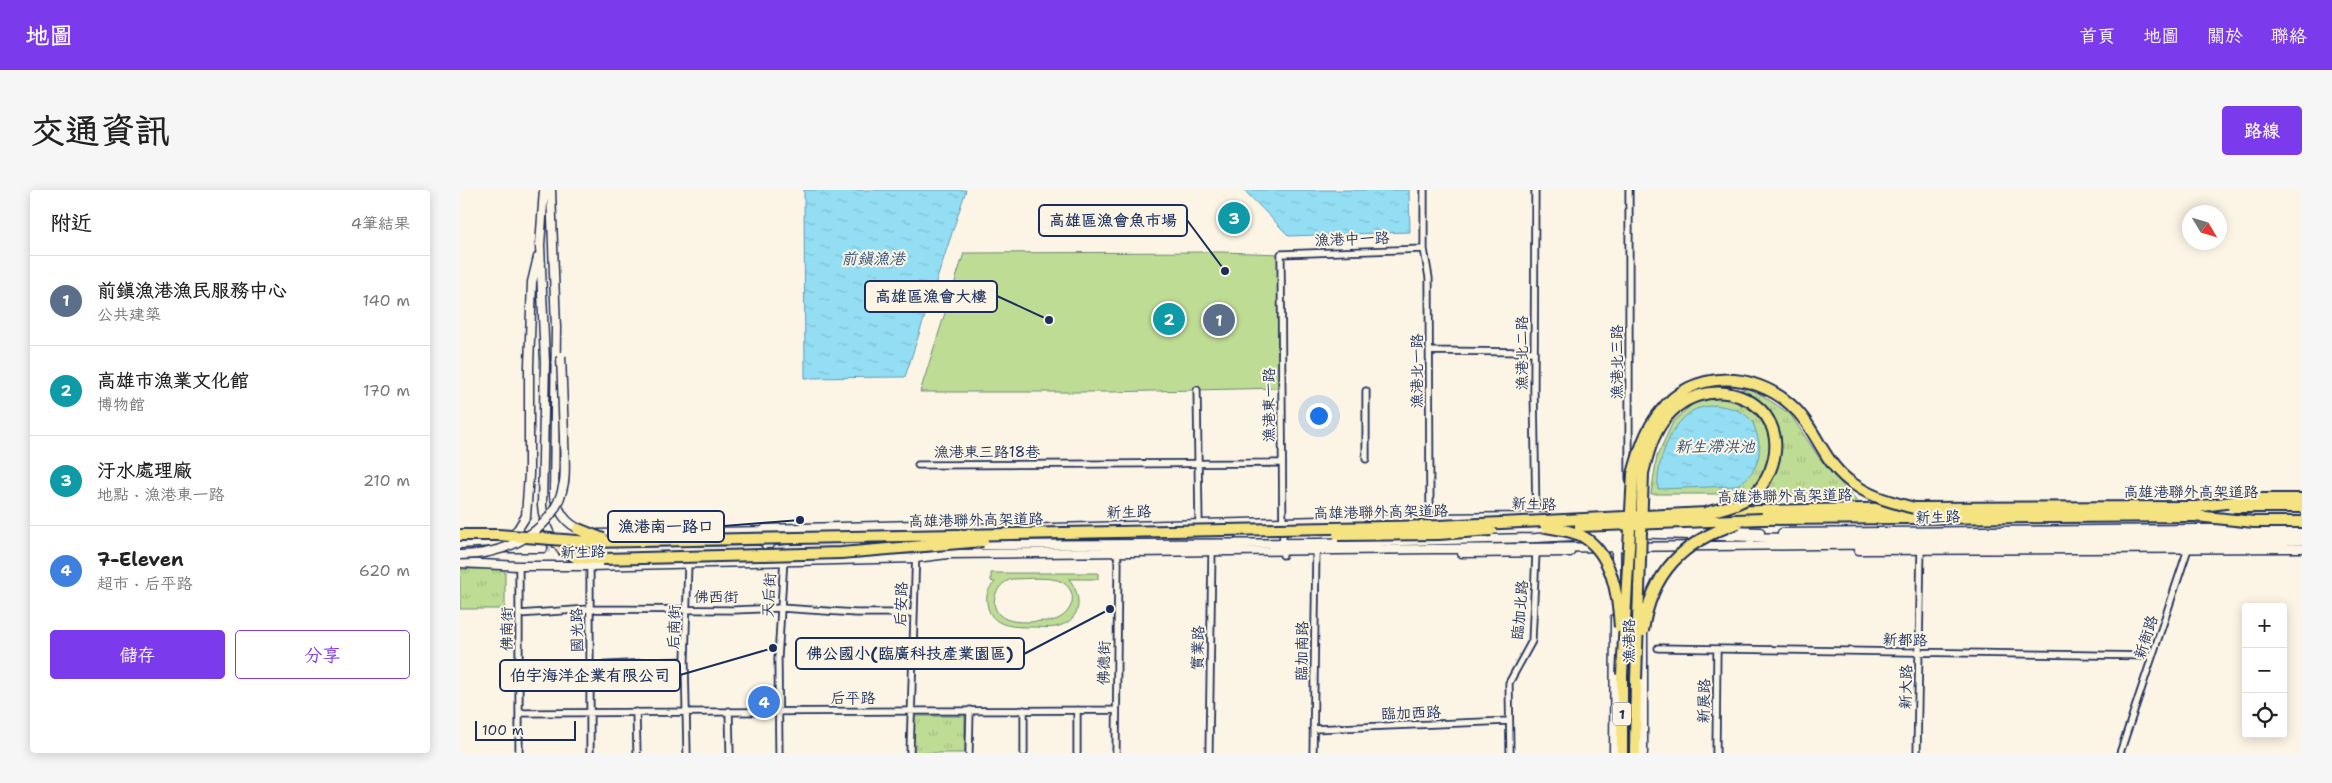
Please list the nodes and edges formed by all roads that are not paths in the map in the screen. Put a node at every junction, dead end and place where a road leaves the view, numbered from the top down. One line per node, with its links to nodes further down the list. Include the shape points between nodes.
1 (544, 190): 6 (street)
2 (551, 190): 9 (street)
3 (1424, 190): 7 (street, 漁港北一路)
4 (1535, 190): 11 (street, 漁港北二路)
5 (1629, 190): 36 (street, 漁港北三路)
6 (540, 245): 45 (street, via 532,282 526,516 507,539); 53 (street, via 545,362 542,506 544,524)
7 (1424, 249): 8 (street, 漁港中一路); 10 (street, 漁港北一路, via 1429,278)
8 (1281, 254): 16 (street, 漁港東一路)
9 (556, 328): 33 (street, via 554,496 563,518); 61 (street, bridge, via 561,356 565,469 557,502 539,528 515,544 494,552)
10 (1430, 351): 11 (street); 26 (street, 漁港北一路)
11 (1534, 352): 25 (street, 漁港北二路)
12 (1197, 390): 15 (street)
13 (1366, 391): 14 (street)
14 (1366, 459)
15 (1199, 463): 16 (street, 漁港東三路18巷); 17 (street, 漁港東三路18巷); 30 (street)
16 (1282, 463): 28 (street, 漁港東一路)
17 (918, 465)
18 (2302, 495): 41 (street, 新衙路, via 2216,497 2201,510)
19 (2302, 499): 22 (highway, bridge, via 2254,499)
20 (2302, 507): 22 (highway, 高雄港聯外高架道路, bridge)
21 (1914, 508): 22 (highway, 高雄港聯外高架道路); 23 (highway, 高雄港聯外高架道路, bridge); 80 (highway, bridge, via 1870,496 1847,479 1835,468 1793,406 1766,388 1736,380 1716,379 1690,387 1671,400 1648,429 1633,474)
22 (2196, 511): 24 (highway, 高雄港聯外高架道路, bridge); 27 (highway, 高雄港聯外高架道路); 29 (highway, bridge, via 2254,522)
23 (1706, 512): 40 (highway, 高雄港聯外高架道路, bridge, via 1439,526); 81 (highway, bridge, via 1734,505 1754,495 1766,480 1775,454 1776,440 1766,415 1745,397 1718,391 1697,395 1676,408 1657,433 1643,473)
24 (2302, 515)
25 (1536, 516): 26 (street, 新生路); 36 (street, 新生路)
26 (1430, 518): 28 (street, 新生路); 49 (street, 漁港北一路)
27 (1762, 519): 31 (highway, 高雄港聯外高架道路, bridge); 81 (highway, bridge, via 1733,525 1701,538 1668,567 1646,606)
28 (1283, 522): 30 (street, 新生路); 55 (street, 漁港東一路)
29 (2302, 522)
30 (1199, 524): 35 (street, 新生路, via 1016,529 916,525)
31 (1546, 527): 40 (highway, 高雄港聯外高架道路, bridge, via 1429,534); 80 (highway, bridge, via 1581,535 1604,559 1618,605)
32 (2302, 528): 41 (street, 新生路)
33 (578, 529): 34 (street, 新生路, via 603,535); 40 (highway, bridge, via 602,539 917,530)
34 (766, 529): 35 (street, 新生路); 42 (street)
35 (785, 529): 42 (street, 天后街)
36 (1628, 530): 37 (street, 新生路); 47 (street, 新生路)
37 (1644, 531): 43 (street, 新生路); 57 (street, 漁港路)
38 (2302, 534): 41 (street, 新生路)
39 (460, 535): 40 (highway, 高雄港聯外高架道路, bridge, via 590,542)
40 (996, 537): 45 (highway, 高雄港聯外高架道路, bridge, via 590,547 498,540); 53 (highway, bridge, via 841,553 603,559 577,558)
41 (2191, 538): 43 (street, 新生路); 43 (street, 新生路); 44 (street, 新生路); 52 (street, 新生路); 77 (street, 新衙路)
42 (784, 540): 51 (street); 54 (street, 天后街)
43 (1921, 540): 57 (street, 新生路); 76 (street, 新大路)
44 (2302, 540)
45 (460, 544): 50 (street, 新生路)
46 (1116, 544): 48 (street, 新生路); 58 (street, 新生路); 62 (street, 佛德街)
47 (1616, 544): 49 (street, 新生路); 56 (street, 新生路); 57 (street, 新生路); 109 (street, 漁港路)
48 (916, 547): 51 (street, 新生路); 63 (street, 后安路)
49 (1430, 547): 55 (street, 新生路); 56 (street, 新生路); 60 (street, 新生路)
50 (543, 548)
51 (798, 548): 54 (street, 新生路)
52 (2302, 548)
53 (563, 550): 68 (street)
54 (784, 550): 59 (street, 新生路); 64 (street, 天后街)
55 (1283, 550): 58 (street, 新生路); 58 (street, 新生路); 60 (street, 新生路)
56 (1536, 550): 93 (street, 臨加北路, via 1532,642 1509,683)
57 (1643, 550): 112 (street, 漁港路)
58 (1212, 551): 62 (street, 新生路); 106 (street, 實業路)
59 (593, 552)
60 (1316, 553): 94 (street, 臨加南路)
61 (460, 555)
62 (1117, 555): 63 (street, 新生路, via 948,554); 86 (street, 佛德街)
63 (916, 558): 64 (street, 新生路); 72 (street, 后安路)
64 (784, 560): 65 (street, 新生路); 69 (street, 天后街)
65 (688, 562): 68 (street, 新生路); 71 (street, 后南街)
66 (460, 563): 67 (street, 新生路)
67 (519, 566): 68 (street, 新生路); 73 (street, 佛南街)
68 (590, 566): 70 (street, 國光路)
69 (781, 608): 71 (street, 佛西街); 72 (street, 佛西街); 88 (street, 天后街)
70 (589, 609): 71 (street, 佛西街); 73 (street, 佛西街); 79 (street, 國光路)
71 (687, 609): 78 (street, 后南街)
72 (914, 613): 82 (street, 后安路)
73 (519, 614): 92 (street, 佛南街)
74 (1658, 648): 75 (street, 新都路)
75 (1717, 649): 76 (street, 新都路); 113 (street, 新展路)
76 (1919, 652): 77 (street, 新都路); 114 (street, 新大路)
77 (2152, 656): 115 (street, 新衙路)
78 (685, 661): 79 (street); 91 (street, 后南街)
79 (590, 666): 89 (street, 國光路)
80 (1622, 675): 110 (highway, 1)
81 (1636, 678): 111 (highway, 1)
82 (910, 710): 83 (street, 后平路); 88 (street, 后平路); 101 (street, 后安路)
83 (970, 710): 84 (street, 后平路); 102 (street)
84 (1024, 710): 85 (street, 后平路); 103 (street)
85 (1078, 710): 86 (street, 后平路); 104 (street)
86 (1116, 710): 105 (street, 佛德街)
87 (729, 711): 88 (street, 后平路); 91 (street, 后平路); 99 (street)
88 (779, 711): 100 (street, 天后街)
89 (590, 712): 90 (street, 后平路); 92 (street, 后平路); 96 (street, 國光路)
90 (636, 712): 91 (street, 后平路); 97 (street)
91 (686, 712): 98 (street, 后南街)
92 (518, 713): 95 (street, 佛南街)
93 (1509, 722): 94 (street, 臨加西路); 108 (street, 臨加北路)
94 (1313, 729): 107 (street, 臨加南路)
95 (519, 753)
96 (590, 753)
97 (637, 753)
98 (687, 753)
99 (730, 753)
100 (779, 753)
101 (910, 753)
102 (969, 753)
103 (1024, 753)
104 (1077, 753)
105 (1116, 753)
106 (1209, 753)
107 (1313, 753)
108 (1510, 753)
109 (1614, 753)
110 (1622, 753)
111 (1635, 753)
112 (1643, 753)
113 (1716, 753)
114 (1917, 753)
115 (2120, 753)

